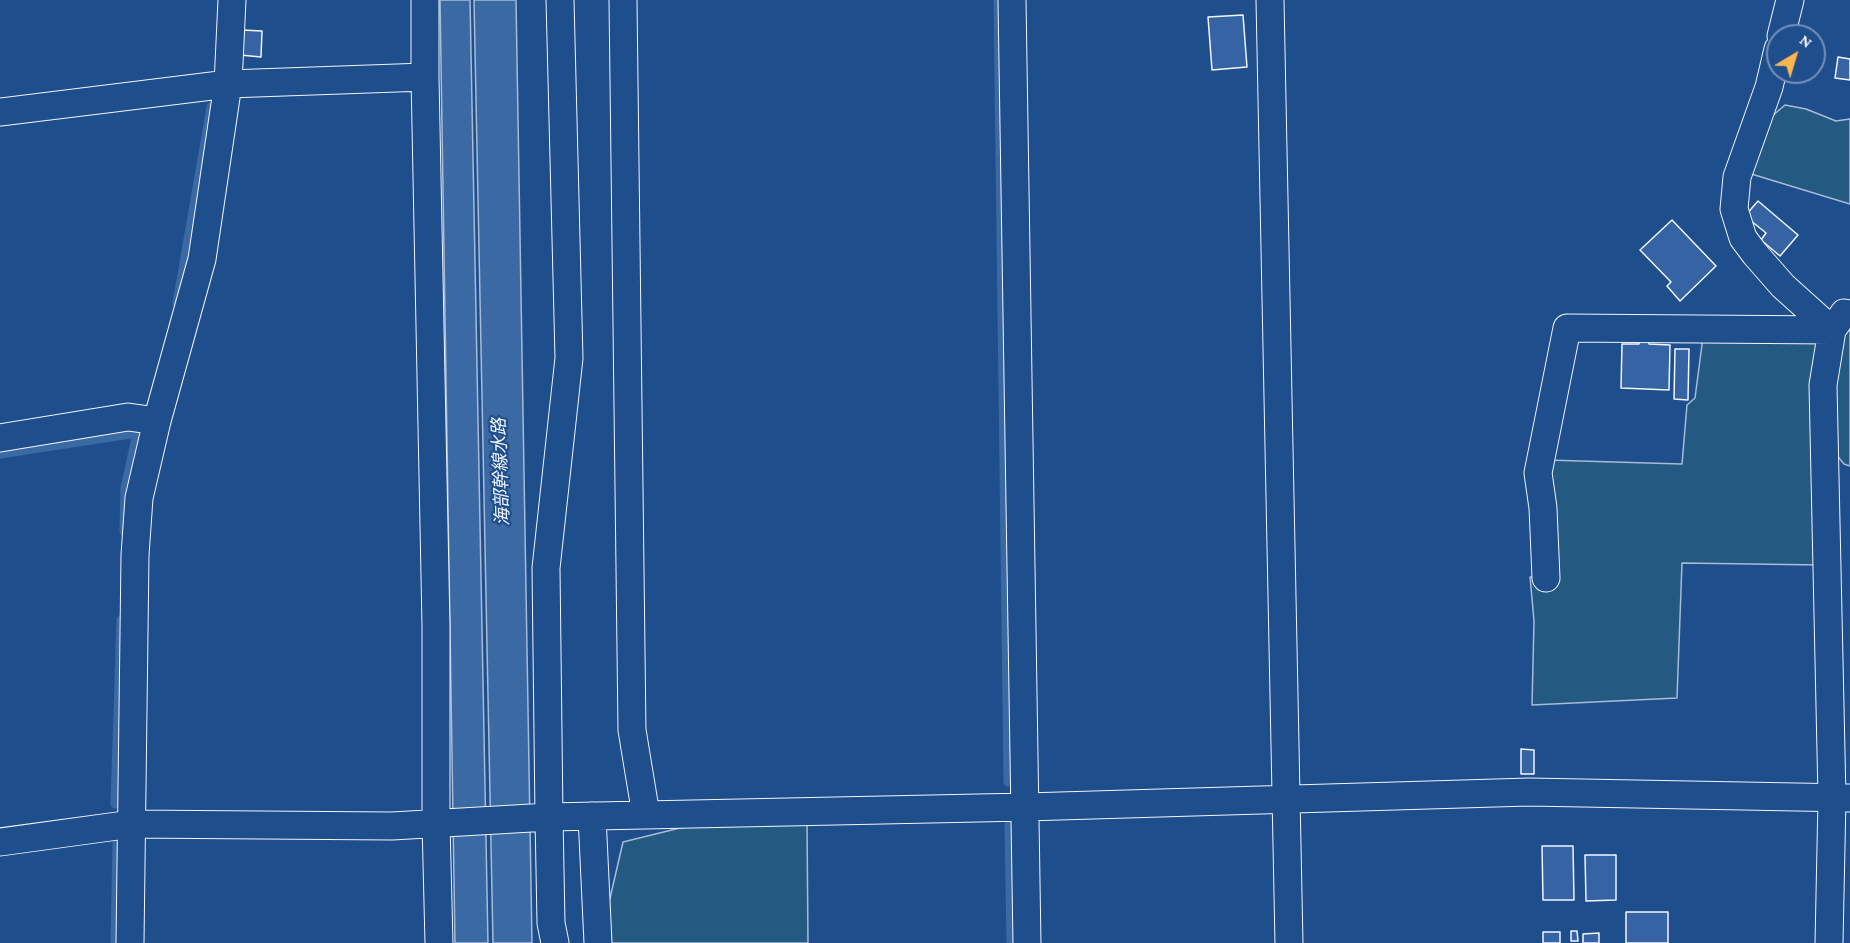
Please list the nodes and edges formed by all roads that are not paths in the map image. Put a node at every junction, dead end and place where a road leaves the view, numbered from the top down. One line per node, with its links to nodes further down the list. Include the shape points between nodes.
1 (232, 0): 10 (street)
2 (425, 0): 9 (street)
3 (560, 0): 22 (street, via 568,358 546,568)
4 (623, 0): 20 (street, via 632,730)
5 (1011, 0): 19 (street)
6 (1270, 0): 18 (street)
7 (1790, 0): 8 (street)
8 (1784, 24)
9 (425, 77): 10 (street); 23 (street)
10 (228, 84): 12 (street); 14 (street, via 202,260)
11 (1770, 84): 13 (street, via 1737,177 1734,209 1743,238 1783,286)
12 (0, 112)
13 (1841, 322): 16 (street, via 1567,328 1538,473); 17 (street, via 1823,385)
14 (157, 421): 15 (street, via 128,417); 24 (street, via 139,498 135,555)
15 (0, 438)
16 (1546, 578)
17 (1841, 798): 18 (street, via 1529,792); 32 (street)
18 (1286, 799): 19 (street); 31 (street)
19 (1026, 807): 20 (street); 30 (street)
20 (646, 815): 21 (street)
21 (592, 816): 22 (street); 29 (street)
22 (540, 817): 23 (street); 28 (street)
23 (443, 822): 24 (street, via 392,826); 27 (street)
24 (132, 824): 25 (street); 26 (street)
25 (0, 842)
26 (129, 943)
27 (440, 943)
28 (555, 943)
29 (598, 943)
30 (1027, 943)
31 (1289, 943)
32 (1829, 943)

